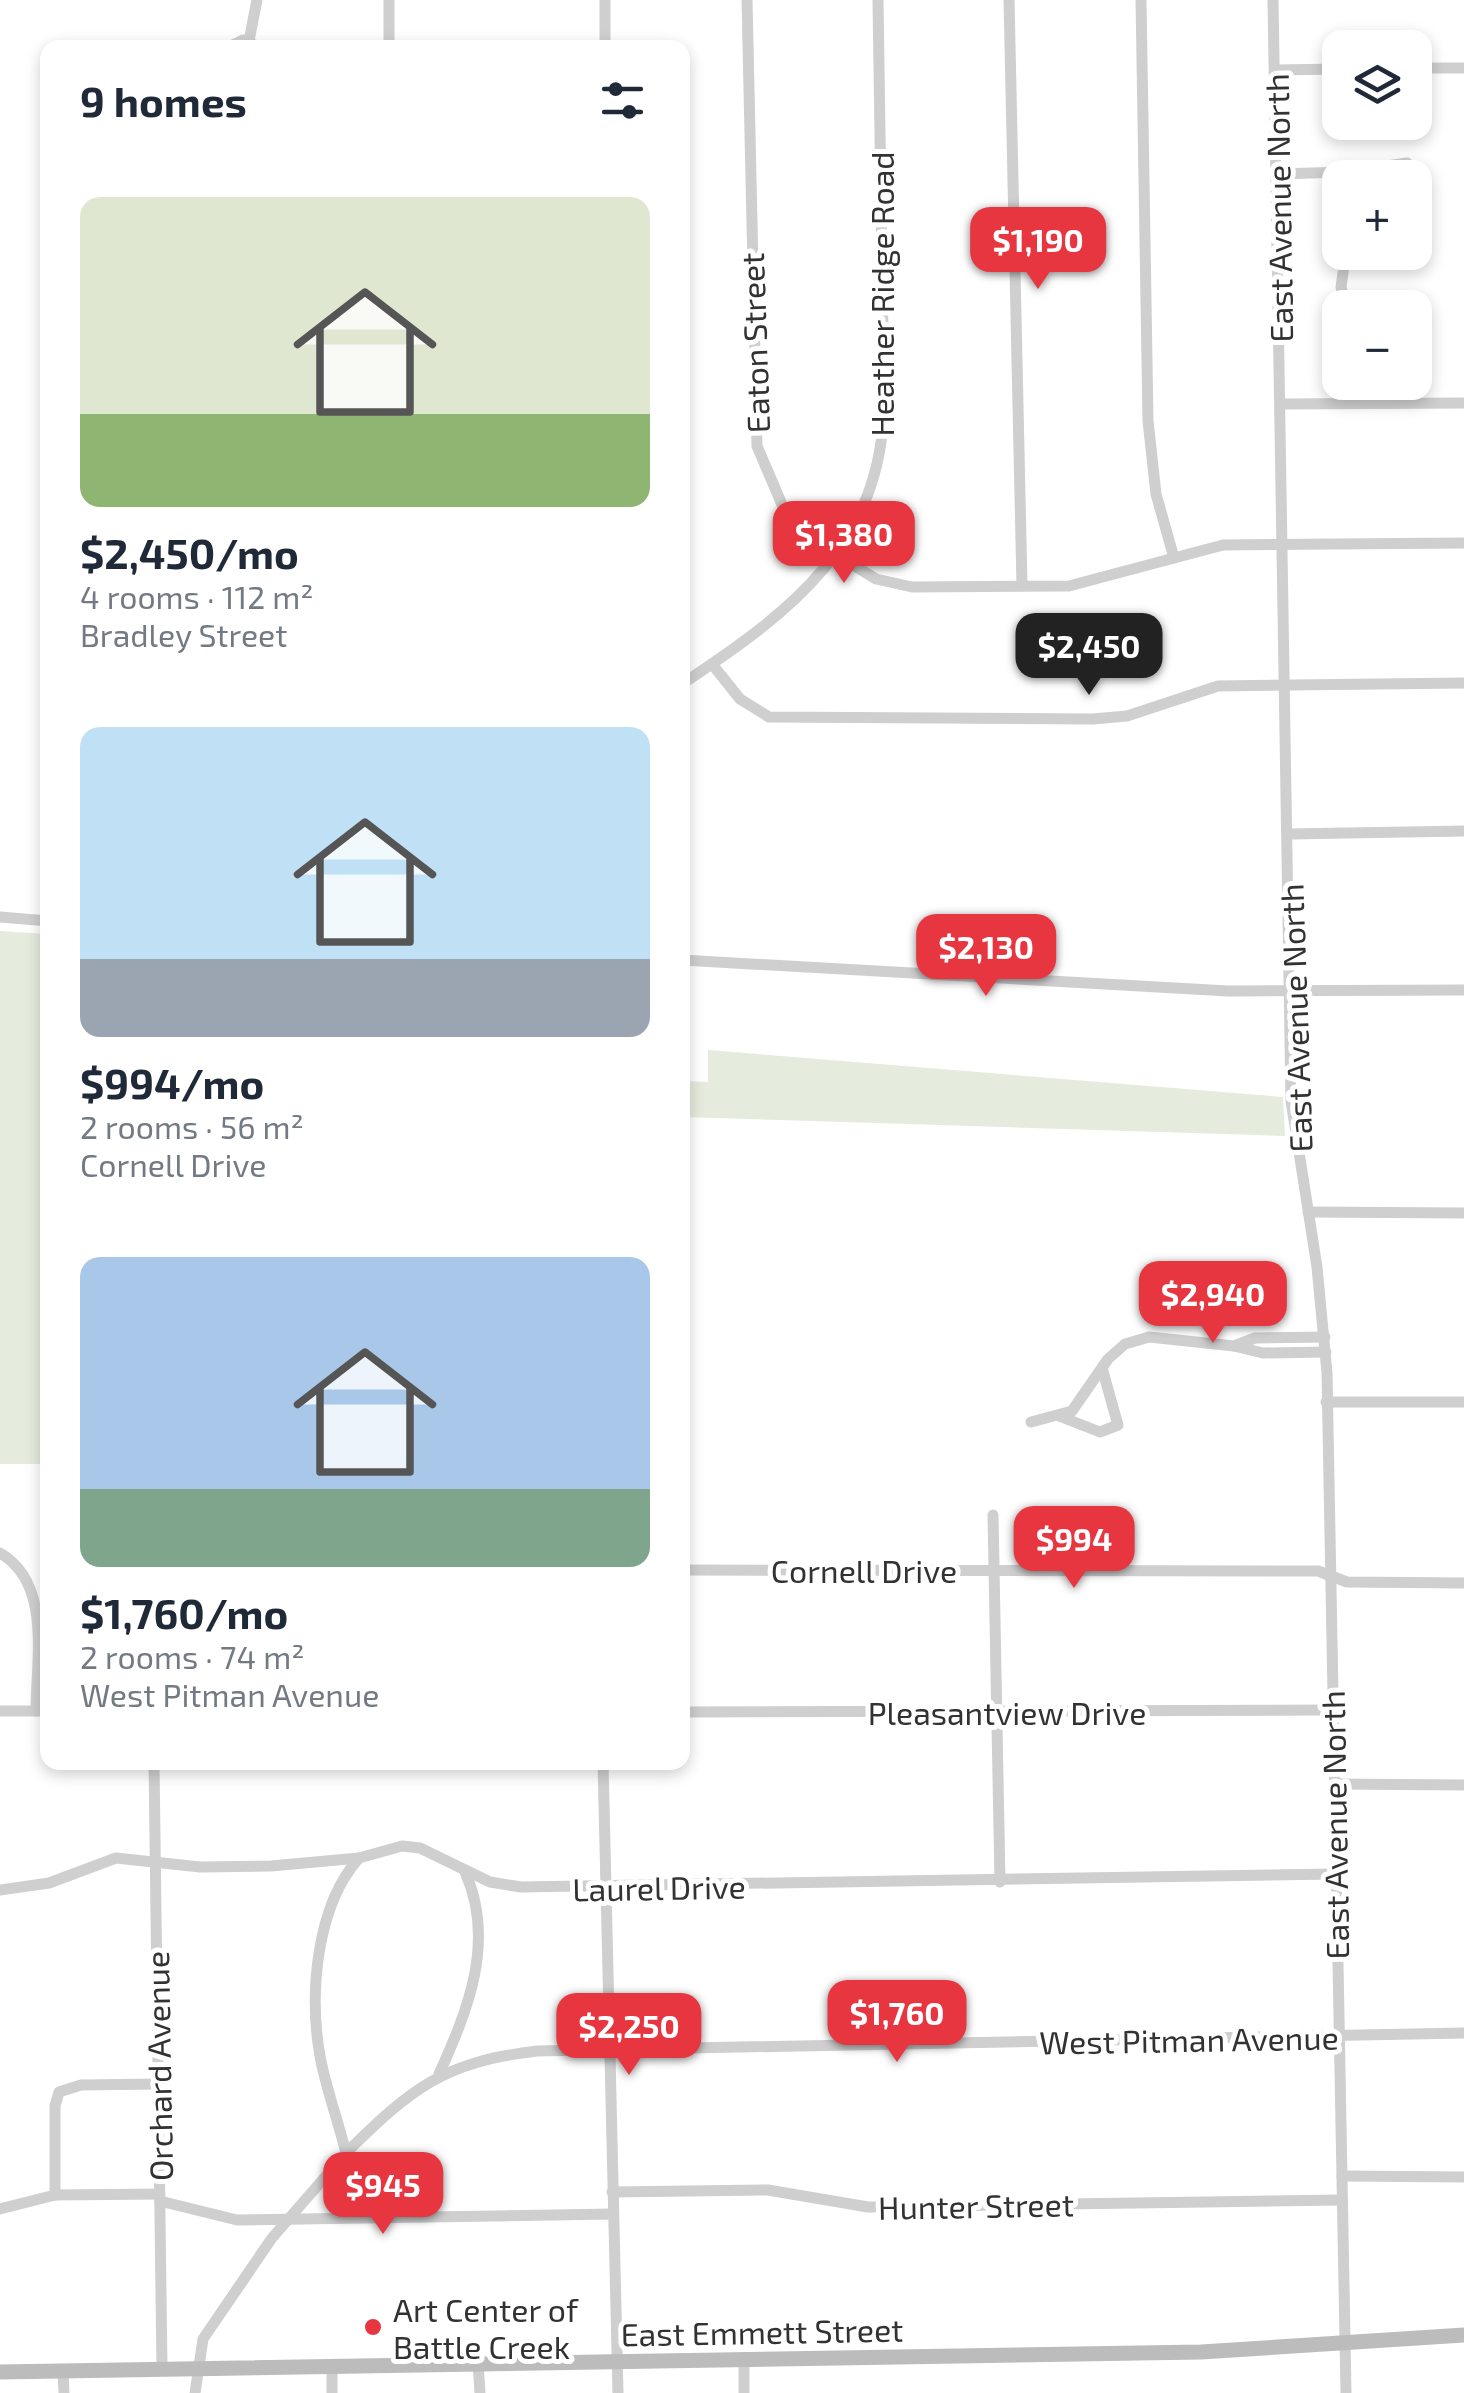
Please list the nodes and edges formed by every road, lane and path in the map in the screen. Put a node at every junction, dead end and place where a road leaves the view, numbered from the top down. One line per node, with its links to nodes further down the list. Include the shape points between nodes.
1 (257, 0): 9 (street)
2 (389, 0): 10 (street)
3 (605, 0): 11 (street)
4 (747, 0): 22 (street, Eaton Street, via 757,446 783,507)
5 (878, 0): 22 (street, Heather Ridge Road, via 884,438 864,510)
6 (1009, 0): 24 (street)
7 (1141, 0): 23 (street, via 1148,421 1156,494)
8 (1273, 0): 15 (street, East Avenue North)
9 (255, 40)
10 (389, 40)
11 (605, 40)
12 (1432, 68): 13 (street)
13 (1464, 68)
14 (1322, 69): 15 (street)
15 (1274, 70): 16 (street, East Avenue North)
16 (1276, 174): 17 (street); 19 (street, East Avenue North)
17 (1322, 175)
18 (1464, 402): 19 (street)
19 (1282, 404): 20 (street, East Avenue North)
20 (1282, 543): 21 (street, Eaton Street); 23 (street, Eaton Street, via 1222,545); 28 (street, East Avenue North)
21 (1464, 543)
22 (834, 557): 24 (street, Eaton Street, via 876,579 912,587); 25 (street, Heather Ridge Road, via 778,617)
23 (1174, 558): 24 (street, Eaton Street, via 1069,586)
24 (1022, 586)
25 (712, 664): 26 (street, Heather Ridge Road); 28 (street, via 740,700 769,717 1093,719 1127,716 1218,686)
26 (690, 679)
27 (1464, 683): 28 (street)
28 (1287, 688): 30 (street, East Avenue North)
29 (1464, 831): 30 (street)
30 (1289, 834): 35 (street, East Avenue North)
31 (0, 917): 32 (street)
32 (40, 920)
33 (690, 960): 35 (street)
34 (1464, 990): 35 (street)
35 (1290, 992): 36 (street, East Avenue North, via 1291,1101)
36 (1308, 1212): 37 (street); 38 (street, East Avenue North)
37 (1464, 1213)
38 (1325, 1337): 39 (street, via 1255,1338); 40 (street, East Avenue North)
39 (1234, 1346): 40 (street); 41 (street, via 1148,1337 1125,1344)
40 (1326, 1352): 42 (street, East Avenue North)
41 (1102, 1368): 44 (street, via 1072,1411); 44 (street, via 1118,1425 1100,1432)
42 (1326, 1402): 43 (street); 50 (street, East Avenue North)
43 (1464, 1402)
44 (1059, 1416): 45 (street)
45 (1031, 1422)
46 (993, 1515): 49 (street)
47 (0, 1554): 52 (street, via 18,1565 35,1593)
48 (690, 1570): 49 (street, Cornell Drive)
49 (994, 1571): 50 (street, Cornell Drive); 57 (street)
50 (1330, 1574): 51 (street, Cornell Drive, via 1347,1582); 53 (street, East Avenue North)
51 (1464, 1583)
52 (40, 1677)
53 (1332, 1710): 57 (street, Pleasantview Drive); 60 (street, East Avenue North)
54 (0, 1711): 55 (street)
55 (40, 1711)
56 (690, 1712): 57 (street, Pleasantview Drive)
57 (997, 1713): 66 (street)
58 (154, 1770): 63 (street, Orchard Avenue)
59 (603, 1770): 67 (street)
60 (1334, 1784): 61 (street); 65 (street, East Avenue North)
61 (1464, 1785)
62 (359, 1858): 63 (street, Laurel Drive, via 200,1867); 64 (street, Laurel Drive, via 420,1848); 74 (street, via 338,1889 321,1944 316,2000 319,2052)
63 (156, 1860): 68 (street, Laurel Drive, via 95,1862 49,1883); 73 (street, Orchard Avenue)
64 (464, 1872): 67 (street, Laurel Drive, via 521,1887); 72 (street, via 478,1919 475,1979)
65 (1335, 1874): 66 (street, Laurel Drive); 70 (street, East Avenue North)
66 (1000, 1882): 67 (street, Laurel Drive)
67 (604, 1888): 71 (street)
68 (0, 1890)
69 (1464, 2034): 70 (street, West Pitman Avenue)
70 (1338, 2036): 71 (street, West Pitman Avenue); 75 (street, East Avenue North)
71 (608, 2050): 72 (street, West Pitman Avenue, via 504,2055); 77 (street)
72 (439, 2074): 74 (street, West Pitman Avenue)
73 (158, 2084): 78 (street, via 81,2085 59,2092); 79 (street, Orchard Avenue)
74 (346, 2153): 83 (street, West Pitman Avenue)
75 (1342, 2176): 76 (street); 80 (street, East Avenue North)
76 (1464, 2177)
77 (612, 2192): 80 (street, Hunter Street, via 768,2190 868,2207); 82 (street)
78 (55, 2196): 79 (street); 81 (street)
79 (160, 2197): 83 (street, via 222,2219); 91 (street, Orchard Avenue)
80 (1341, 2200): 85 (street, East Avenue North)
81 (0, 2208)
82 (612, 2214): 83 (street); 87 (street)
83 (289, 2216): 90 (street, West Pitman Avenue, via 202,2339)
84 (1464, 2335): 85 (street, East Emmett Street)
85 (1345, 2343): 86 (street, East Emmett Street, via 1201,2352); 100 (street, East Avenue North)
86 (744, 2358): 87 (street, East Emmett Street); 99 (street)
87 (617, 2360): 88 (street, East Emmett Street); 98 (street)
88 (478, 2363): 89 (street, East Emmett Street); 97 (street)
89 (332, 2366): 90 (street, East Emmett Street); 96 (street)
90 (196, 2368): 91 (street, East Emmett Street); 95 (street)
91 (162, 2369): 92 (street, East Emmett Street)
92 (64, 2371): 93 (street, East Emmett Street); 94 (street)
93 (0, 2372)
94 (64, 2393)
95 (195, 2393)
96 (332, 2393)
97 (480, 2393)
98 (618, 2393)
99 (744, 2393)
100 (1346, 2393)

